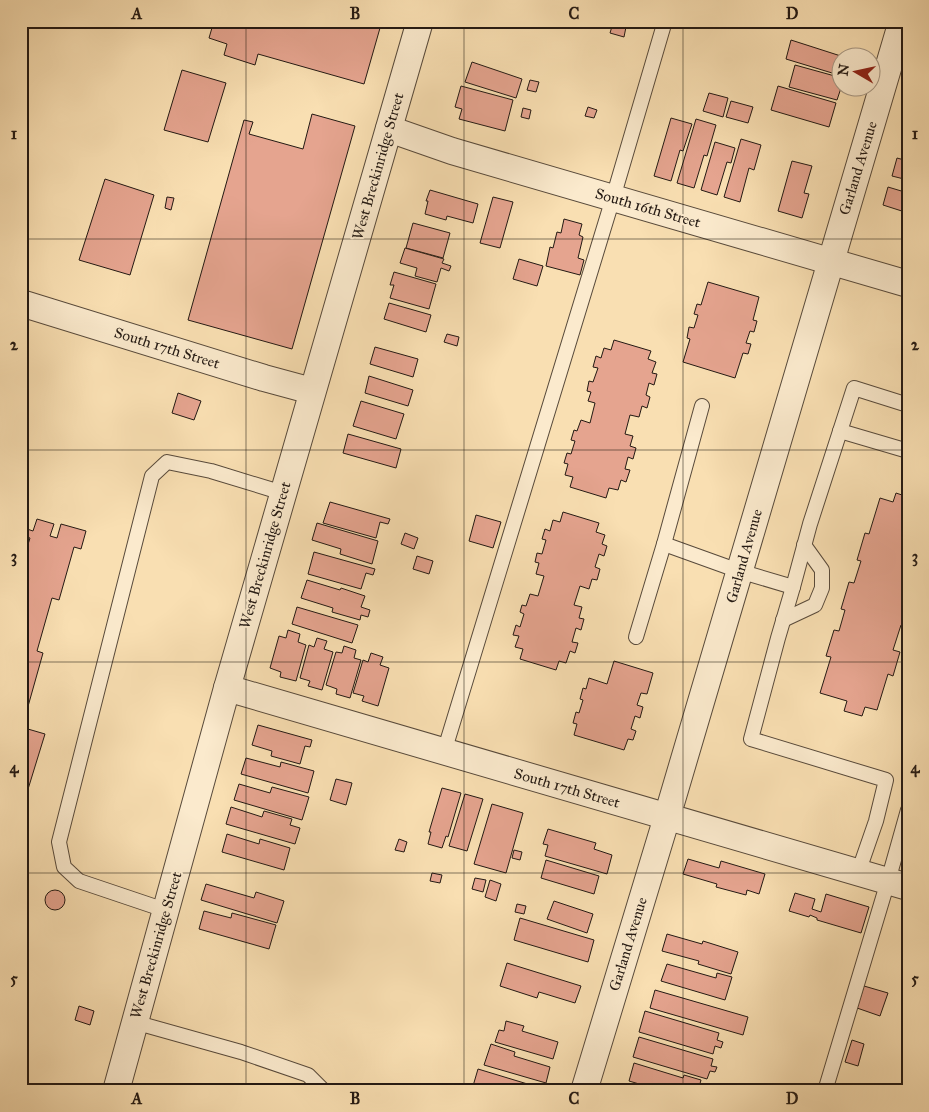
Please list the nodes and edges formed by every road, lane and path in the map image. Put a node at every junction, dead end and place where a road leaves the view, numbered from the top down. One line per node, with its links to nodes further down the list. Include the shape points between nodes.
1 (420, 21): 4 (street, West Breckinridge Street)
2 (665, 21): 5 (lane)
3 (902, 21): 6 (street, Garland Avenue)
4 (389, 129): 5 (street, South 16th Street); 9 (street, West Breckinridge Street)
5 (613, 198): 6 (street, South 16th Street); 22 (lane)
6 (830, 262): 7 (street, South 16th Street); 17 (street, Garland Avenue)
7 (908, 284)
8 (21, 303): 9 (street, South 17th Street)
9 (312, 391): 14 (street, West Breckinridge Street)
10 (908, 405): 12 (lane, via 854,388)
11 (702, 406): 15 (lane)
12 (840, 431): 13 (lane); 16 (lane)
13 (908, 451)
14 (283, 493): 21 (street, West Breckinridge Street); 27 (lane, via 167,462 152,476 59,842 64,867 79,881)
15 (664, 544): 17 (lane); 20 (lane)
16 (804, 545): 18 (lane); 19 (lane, via 822,570 822,588 816,604)
17 (739, 571): 18 (lane); 24 (street, Garland Avenue)
18 (793, 587): 19 (lane)
19 (783, 620): 25 (lane, via 751,739 886,780)
20 (636, 637)
21 (227, 688): 22 (street, South 17th Street); 27 (street, West Breckinridge Street)
22 (444, 752): 24 (street, South 17th Street)
23 (908, 810): 26 (lane)
24 (667, 817): 25 (street, South 17th Street); 31 (street, Garland Avenue)
25 (858, 873): 26 (street, South 17th Street)
26 (898, 884): 32 (lane)
27 (165, 910): 28 (street, West Breckinridge Street)
28 (134, 1022): 29 (street, West Breckinridge Street); 30 (lane, via 308,1075)
29 (116, 1091)
30 (324, 1091)
31 (584, 1091)
32 (824, 1091)

